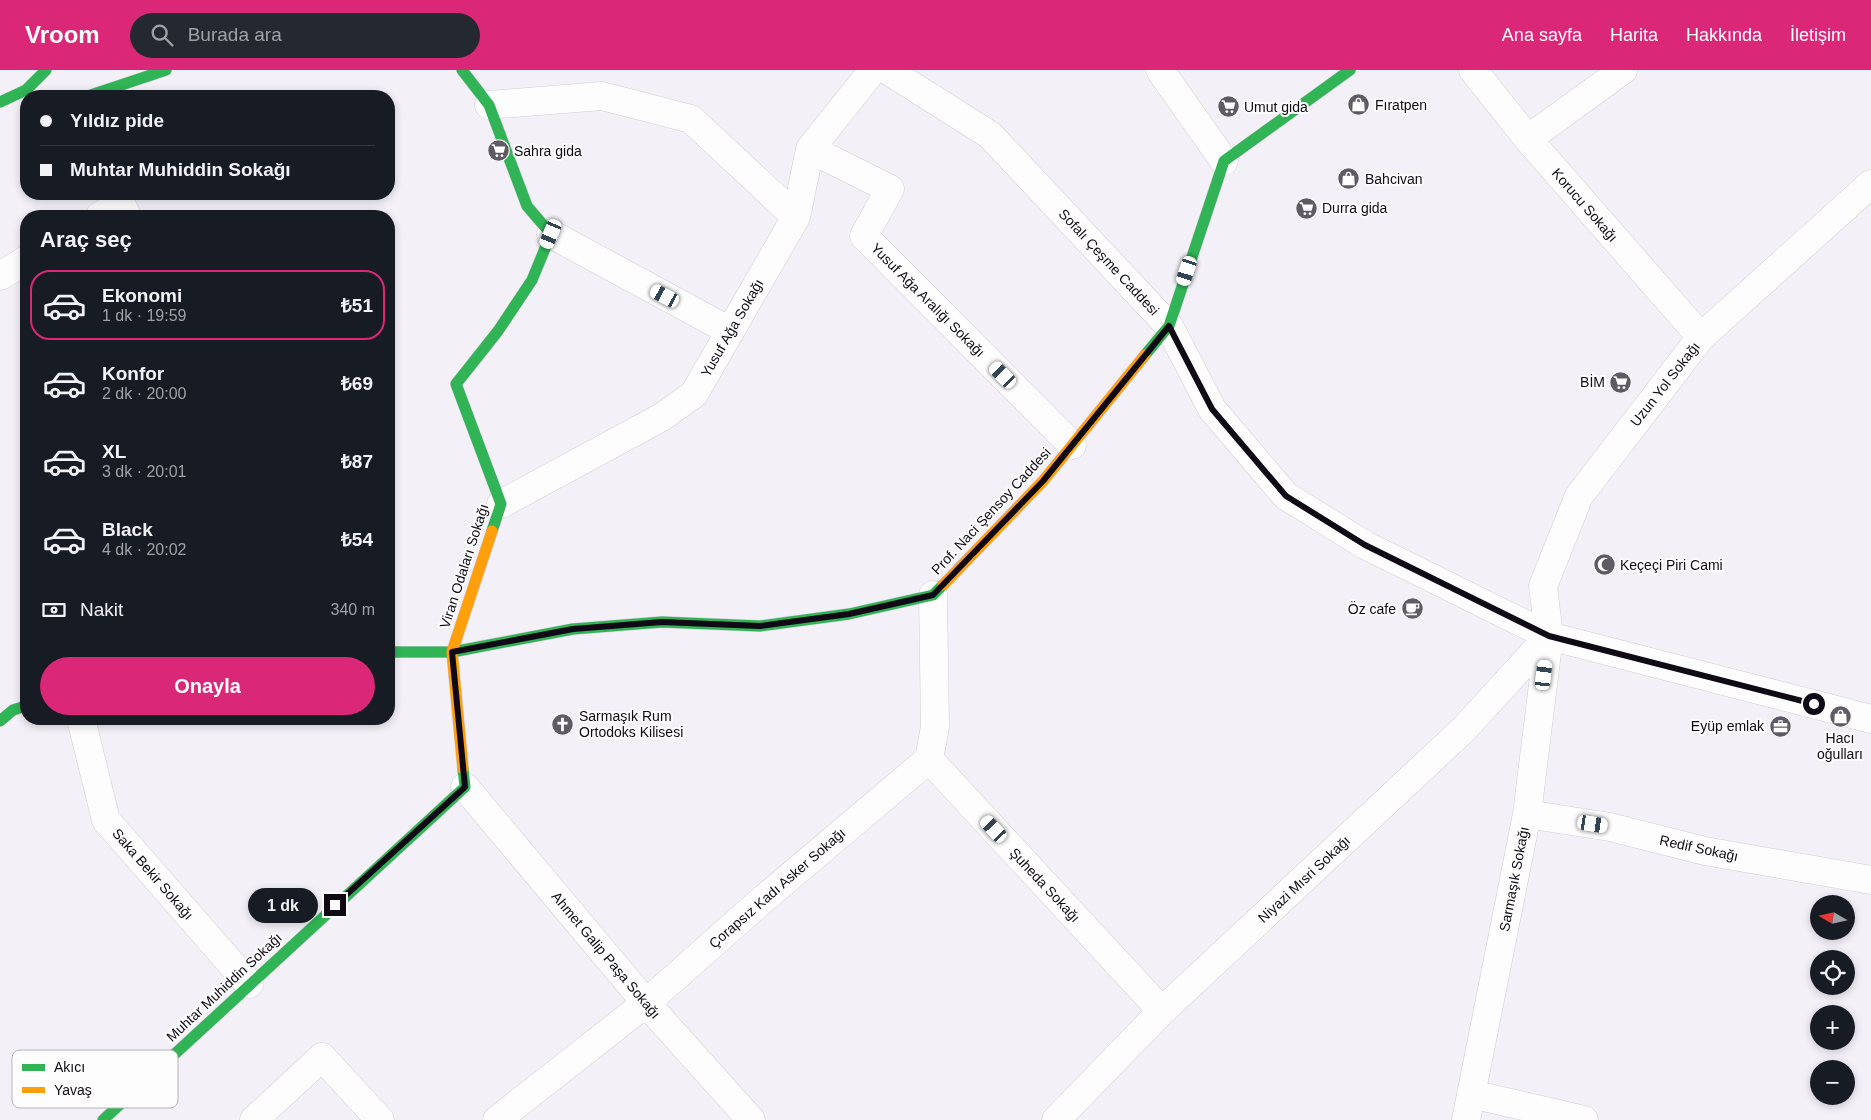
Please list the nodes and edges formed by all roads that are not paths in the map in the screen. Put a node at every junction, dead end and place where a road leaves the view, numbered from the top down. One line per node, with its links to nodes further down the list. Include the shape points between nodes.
1 (46, 70): 10 (street)
2 (166, 70): 11 (street)
3 (462, 70): 15 (street)
4 (873, 70): 17 (street, Yusuf Ağa Sokağı)
5 (887, 70): 24 (street, Sofalı Çeşme Caddesi, via 990,135)
6 (1160, 70): 18 (street)
7 (1350, 70): 18 (street)
8 (1473, 70): 16 (street, Korucu Sokağı)
9 (1623, 70): 16 (street)
10 (28, 90)
11 (108, 90)
12 (20, 95): 13 (street)
13 (0, 104): 14 (street)
14 (20, 104)
15 (489, 105): 20 (street, via 602,96 691,119); 21 (street, via 527,206)
16 (1528, 139): 26 (street, Korucu Sokağı)
17 (810, 149): 20 (street, Yusuf Ağa Sokağı); 27 (street, Yusuf Ağa Aralığı Sokağı, via 890,189 864,236)
18 (1224, 160): 24 (street, Prof. Naci Şensoy Caddesi)
19 (1871, 184): 26 (street, Uzun Yol Sokağı)
20 (796, 217): 25 (street, Yusuf Ağa Sokağı)
21 (551, 234): 25 (street); 28 (street, Viran Odaları Sokağı, via 532,280 498,331 456,384)
22 (20, 264): 23 (street)
23 (0, 276)
24 (1169, 326): 27 (street, Prof. Naci Şensoy Caddesi); 30 (street, Sofalı Çeşme Caddesi, via 1212,409 1286,496 1365,545)
25 (730, 331): 28 (street, Yusuf Ağa Sokağı, via 694,394 662,417)
26 (1701, 337): 30 (street, Uzun Yol Sokağı, via 1579,496 1543,586)
27 (1072, 445): 29 (street, Prof. Naci Şensoy Caddesi, via 1043,481)
28 (501, 504): 32 (street, Viran Odaları Sokağı)
29 (933, 595): 32 (street, Prof. Naci Şensoy Caddesi, via 849,614 760,626 662,622 573,629); 37 (street, via 935,727)
30 (1549, 636): 34 (street, Sofalı Çeşme Caddesi); 39 (street, Sarmaşık Sokağı); 43 (street, Niyazi Mısri Sokağı, via 1464,729)
31 (395, 652): 32 (street, Prof. Naci Şensoy Caddesi)
32 (452, 652): 38 (street)
33 (20, 708): 35 (street)
34 (1871, 718)
35 (0, 721)
36 (82, 725): 41 (street, Saka Bekir Sokağı, via 106,820)
37 (928, 759): 42 (street, Çorapsız Kadı Asker Sokağı); 43 (street, Şuheda Sokağı)
38 (465, 787): 41 (street, Muhtar Muhiddin Sokağı); 42 (street, Ahmet Galip Paşa Sokağı)
39 (1528, 814): 40 (street, Redif Sokağı, via 1610,827 1705,851); 45 (street, Sarmaşık Sokağı)
40 (1871, 880)
41 (248, 984): 44 (street, Muhtar Muhiddin Sokağı)
42 (646, 1003): 50 (street, Çorapsız Kadı Asker Sokağı); 51 (street, Ahmet Galip Paşa Sokağı)
43 (1162, 1011): 52 (street, Niyazi Mısri Sokağı)
44 (178, 1050)
45 (1472, 1094): 53 (street, Sarmaşık Sokağı); 54 (street)
46 (116, 1108): 47 (street, Muhtar Muhiddin Sokağı)
47 (103, 1120)
48 (254, 1120): 49 (street, via 322,1057)
49 (380, 1120)
50 (497, 1120)
51 (751, 1120)
52 (1056, 1120)
53 (1466, 1120)
54 (1584, 1120)

